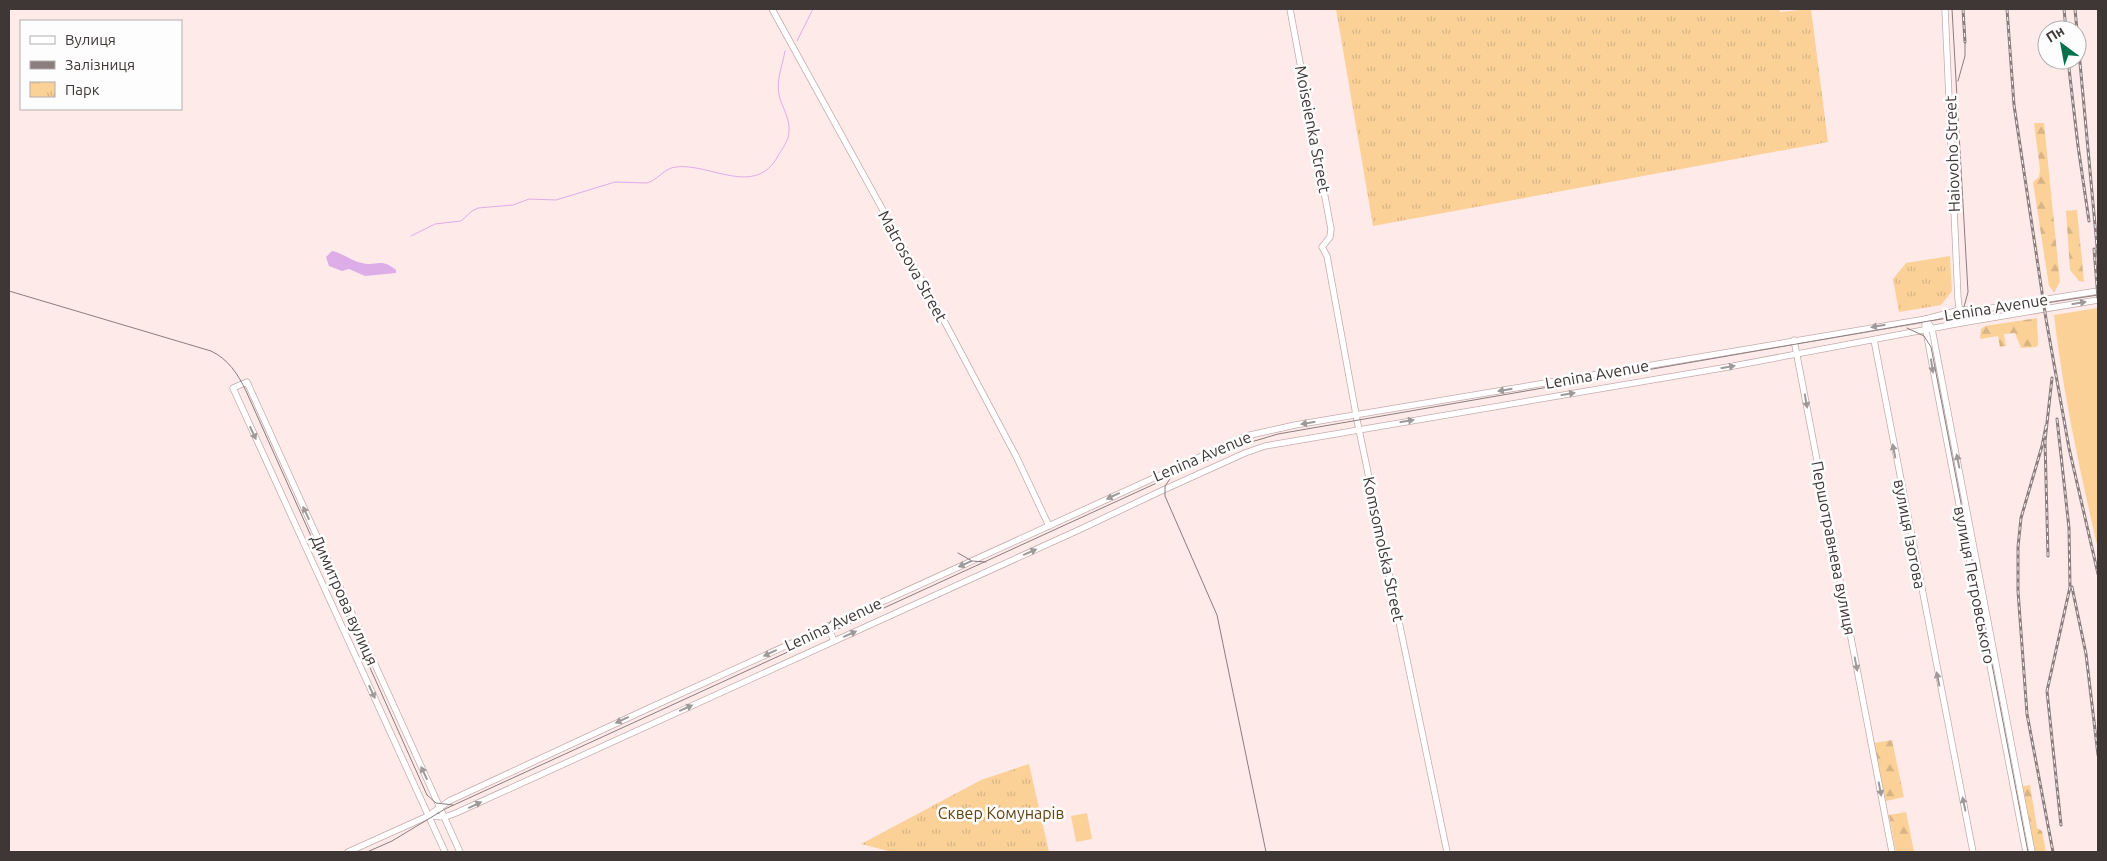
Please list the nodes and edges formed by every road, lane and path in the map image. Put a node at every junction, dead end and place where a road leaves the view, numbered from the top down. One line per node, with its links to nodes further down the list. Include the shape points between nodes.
1 (772, 9): 17 (main road, Matrosova Street, via 949,330)
2 (1290, 9): 15 (main road, Komsomolska Street, via 1331,229 1330,237 1322,247 1326,252 1336,301)
3 (1945, 9): 5 (main road, Haiovoho Street)
4 (2098, 291): 7 (main road, Lenina Avenue)
5 (1958, 299): 7 (main road); 8 (main road, via 1956,308)
6 (2098, 300): 10 (main road, Lenina Avenue, one-way to 6)
7 (1963, 310): 8 (main road, Lenina Avenue); 10 (main road)
8 (1944, 315): 9 (main road, Lenina Avenue)
9 (1926, 319): 11 (main road, вулиця Петровського); 12 (main road, Lenina Avenue, one-way to 12)
10 (1962, 323): 11 (main road, Lenina Avenue)
11 (1929, 329): 13 (main road, Lenina Avenue); 29 (main road, вулиця Петровського, one-way to 29); 30 (main road, вулиця Петровського, one-way to 11)
12 (1794, 340): 14 (main road, Першотравнева вулиця); 15 (main road, Lenina Avenue, one-way to 15)
13 (1874, 340): 14 (main road, Lenina Avenue); 28 (main road, вулиця Ізотова, one-way to 13)
14 (1798, 353): 16 (main road, Lenina Avenue, one-way to 14); 27 (main road, Першотравнева вулиця, one-way to 27)
15 (1356, 415): 16 (main road, Komsomolska Street); 17 (main road, Lenina Avenue, one-way to 17, via 1246,436)
16 (1359, 429): 19 (main road, Lenina Avenue, one-way to 16, via 1245,453 1266,446); 26 (main road, Komsomolska Street)
17 (1049, 526): 18 (main road, Lenina Avenue, one-way to 18)
18 (828, 626): 19 (main road); 20 (main road, Lenina Avenue, one-way to 20)
19 (834, 641): 22 (main road, Lenina Avenue, one-way to 19)
20 (440, 806): 21 (main road, Lenina Avenue); 21 (main road, Димитрова вулиця, one-way to 21, via 247,382 233,388); 22 (main road, Димитрова вулиця)
21 (428, 816): 22 (main road, Lenina Avenue); 23 (main road, Lenina Avenue); 24 (main road, Димитрова вулиця)
22 (445, 817): 25 (main road, Димитрова вулиця)
23 (348, 852)
24 (445, 852)
25 (460, 852)
26 (1447, 852)
27 (1892, 852)
28 (1973, 852)
29 (2026, 852)
30 (2032, 852)

